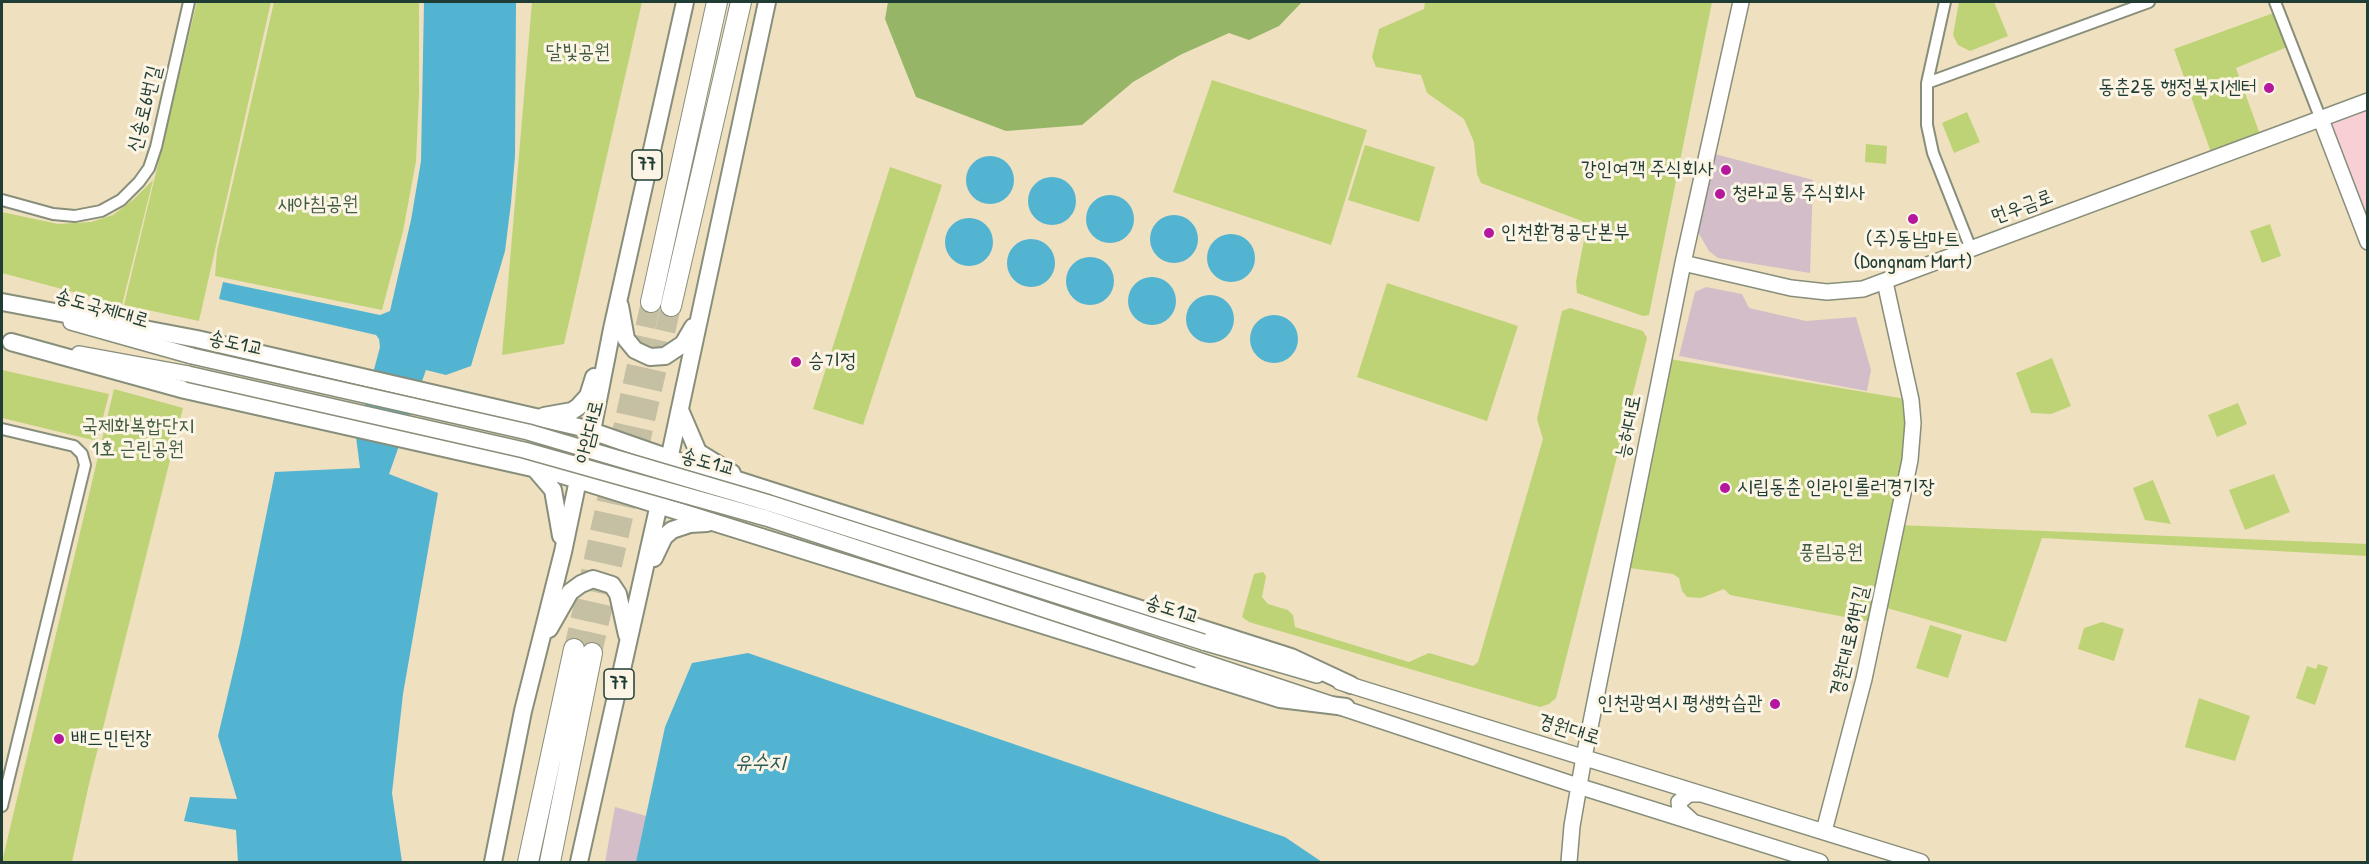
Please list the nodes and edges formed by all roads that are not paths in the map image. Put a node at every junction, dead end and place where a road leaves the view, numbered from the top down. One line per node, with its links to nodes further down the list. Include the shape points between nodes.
1 (189, 2): 13 (street, 신송로6번길, via 156,147 139,182 121,200 101,211 75,216)
2 (685, 2): 18 (main road, 아암대로 / 77)
3 (717, 2): 20 (highway)
4 (741, 2): 21 (highway)
5 (767, 2): 22 (main road, 77)
6 (1741, 2): 16 (main road, 능허대로)
7 (1945, 2): 10 (street)
8 (2149, 2): 10 (street)
9 (2275, 2): 12 (street)
10 (1927, 83): 15 (street, via 1927,125 1933,153)
11 (2367, 101): 12 (main road, 먼우금로)
12 (2320, 117): 14 (main road); 15 (main road, 먼우금로)
13 (2, 200)
14 (2367, 242)
15 (1971, 249): 17 (main road, 먼우금로)
16 (1683, 263): 17 (main road, 먼우금로, via 1791,288 1827,292 1863,289); 44 (main road, 능허대로)
17 (1885, 282): 50 (main road, 경원대로81번길, via 1911,400 1910,460 1864,679)
18 (619, 296): 22 (main road, via 626,339 635,350 650,357 665,356 684,344); 23 (main road, 아암대로 / 77)
19 (2, 302): 25 (main road, 송도국제대로); 28 (main road, via 197,339)
20 (651, 302)
21 (671, 306)
22 (700, 314): 27 (main road, 77)
23 (612, 329): 28 (main road, via 588,396 578,406 558,414); 30 (main road, 아암대로 / 77)
24 (6, 340): 26 (main road)
25 (192, 356): 41 (main road, 송도1교, bridge, via 528,432 769,502)
26 (187, 382): 32 (main road); 43 (main road, 송도1교, bridge, via 547,456 766,518)
27 (680, 409): 31 (main road, 77); 34 (main road, via 698,452)
28 (519, 414): 30 (main road)
29 (2, 429): 45 (street, via 74,446 85,465)
30 (592, 431): 31 (main road); 33 (main road, 아암대로 / 77)
31 (669, 458): 34 (main road); 35 (main road, 77)
32 (535, 469): 33 (main road); 37 (main road, via 553,489)
33 (578, 480): 35 (main road); 37 (main road, 아암대로 / 77)
34 (742, 481): 42 (main road, via 1291,657)
35 (659, 505): 36 (main road); 38 (main road, 77)
36 (715, 522): 38 (main road, via 672,530 664,537); 43 (main road, via 1280,699)
37 (563, 552): 39 (main road, 아암대로 / 77)
38 (641, 586): 40 (main road, 77)
39 (540, 641): 40 (main road, via 570,592 593,579 612,585 618,594); 51 (main road, 아암대로 / 77)
40 (628, 641): 54 (main road, 77)
41 (1203, 642): 42 (main road, 경원대로)
42 (1351, 685): 44 (main road, 경원대로)
43 (1346, 707): 46 (main road)
44 (1584, 757): 46 (main road, 능허대로); 47 (main road, 경원대로)
45 (5, 773): 48 (street)
46 (1578, 786): 49 (main road); 55 (main road, 능허대로)
47 (1703, 794): 49 (main road, via 1689,794 1679,802 1680,810); 50 (main road, 경원대로)
48 (2, 806)
49 (1694, 823): 56 (main road)
50 (1824, 831): 57 (main road, 경원대로)
51 (493, 862)
52 (528, 862): 53 (highway, via 583,651)
53 (550, 862)
54 (579, 862)
55 (1569, 862)
56 (1820, 862)
57 (1921, 862)

